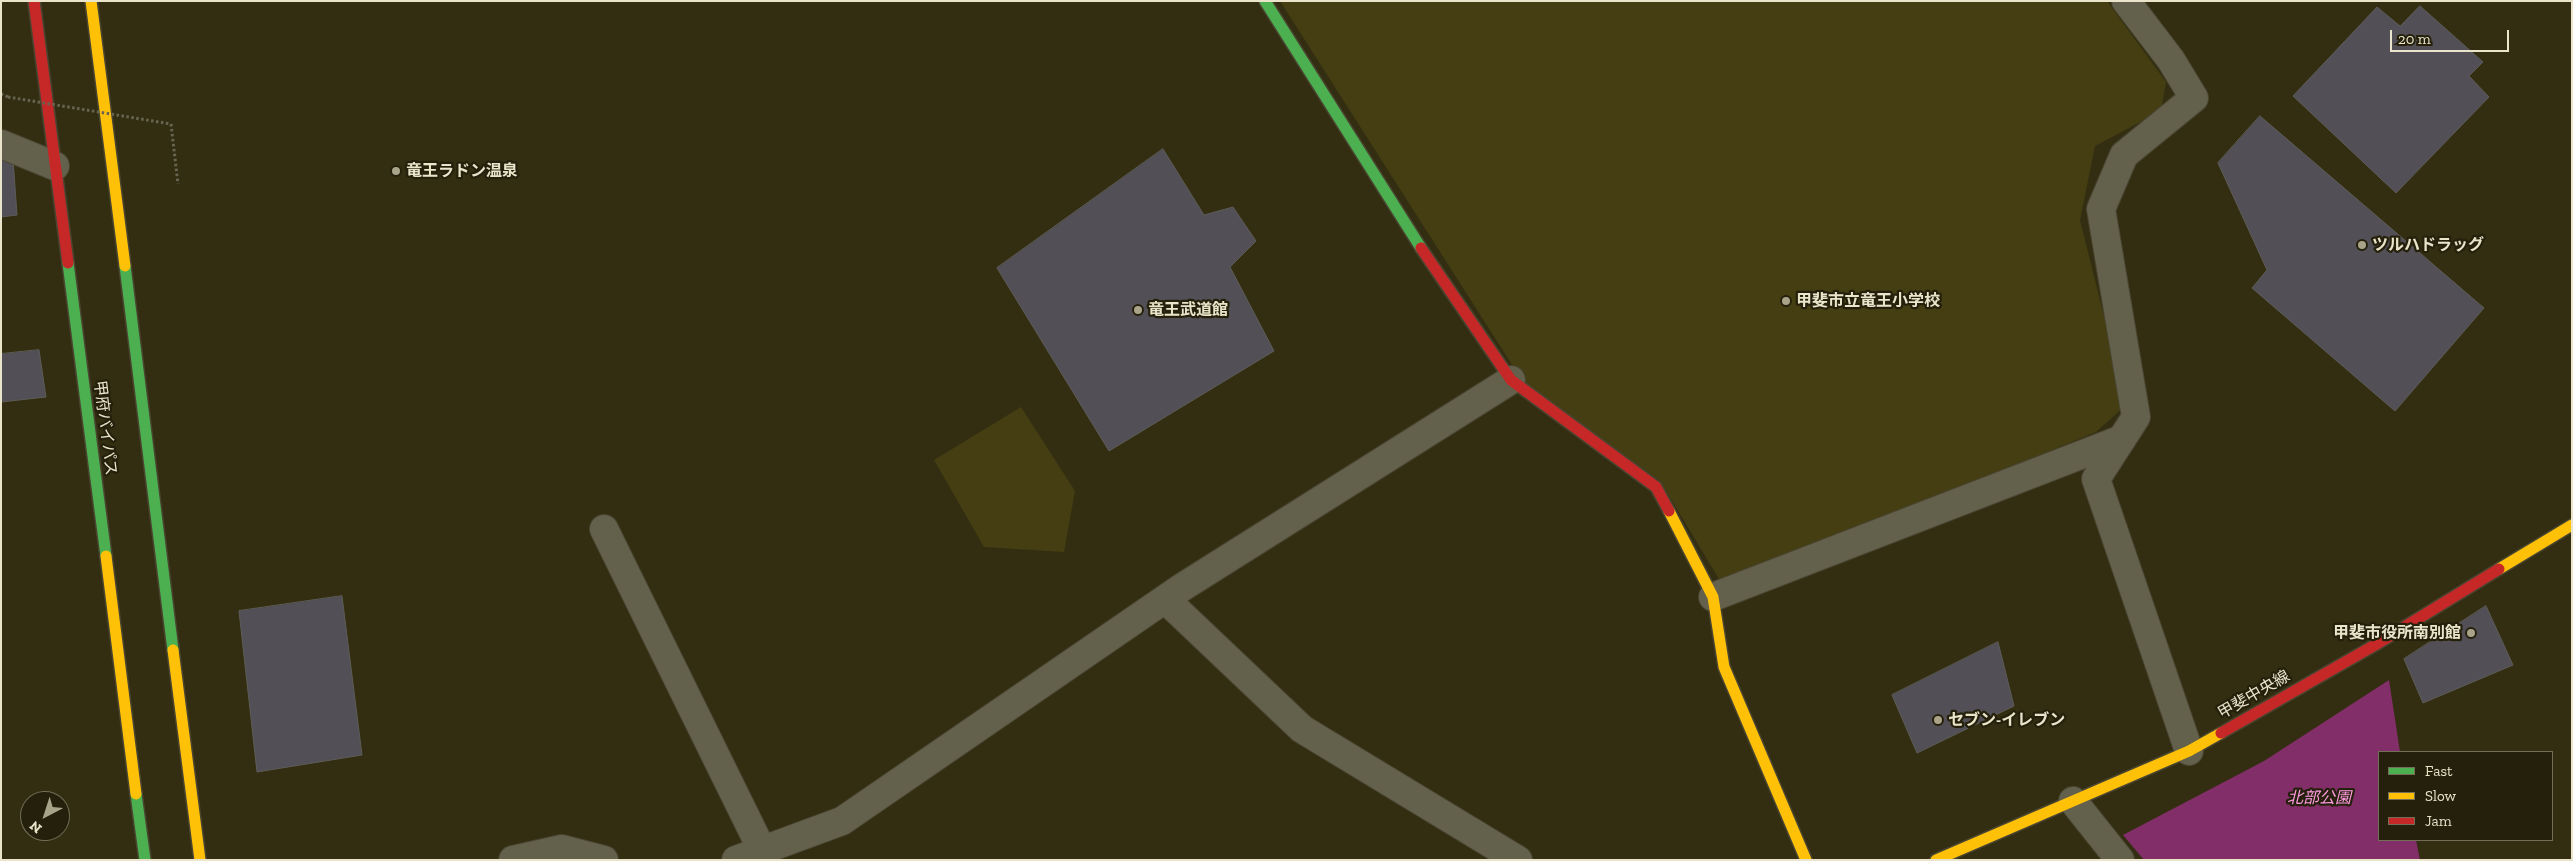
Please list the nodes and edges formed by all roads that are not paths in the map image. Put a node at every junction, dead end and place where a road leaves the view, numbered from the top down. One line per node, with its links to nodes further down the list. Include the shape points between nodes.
1 (34, 1): 6 (main road, 甲府バイパス)
2 (90, 1): 18 (main road)
3 (1265, 1): 7 (main road, via 1424,252)
4 (2126, 1): 8 (street, via 2171,60 2194,98 2124,155 2102,209 2136,417)
5 (1, 144): 6 (street)
6 (55, 166): 17 (main road, 甲府バイパス)
7 (1511, 380): 11 (main road, via 1656,487); 12 (street)
8 (2122, 440): 11 (street); 13 (street, via 2096,479)
9 (2572, 525): 13 (main road, 甲斐中央線, via 2375,645)
10 (604, 529): 15 (street)
11 (1713, 597): 23 (main road, via 1724,667)
12 (1165, 599): 15 (street, via 842,821); 22 (street, via 1302,729)
13 (2189, 751): 14 (main road, 甲斐中央線)
14 (2073, 801): 24 (main road, 甲斐中央線); 25 (street)
15 (762, 850): 21 (street)
16 (564, 854): 19 (street); 20 (street)
17 (145, 860)
18 (200, 860)
19 (513, 860)
20 (604, 860)
21 (736, 860)
22 (1518, 860)
23 (1806, 860)
24 (1936, 860)
25 (2120, 860)

